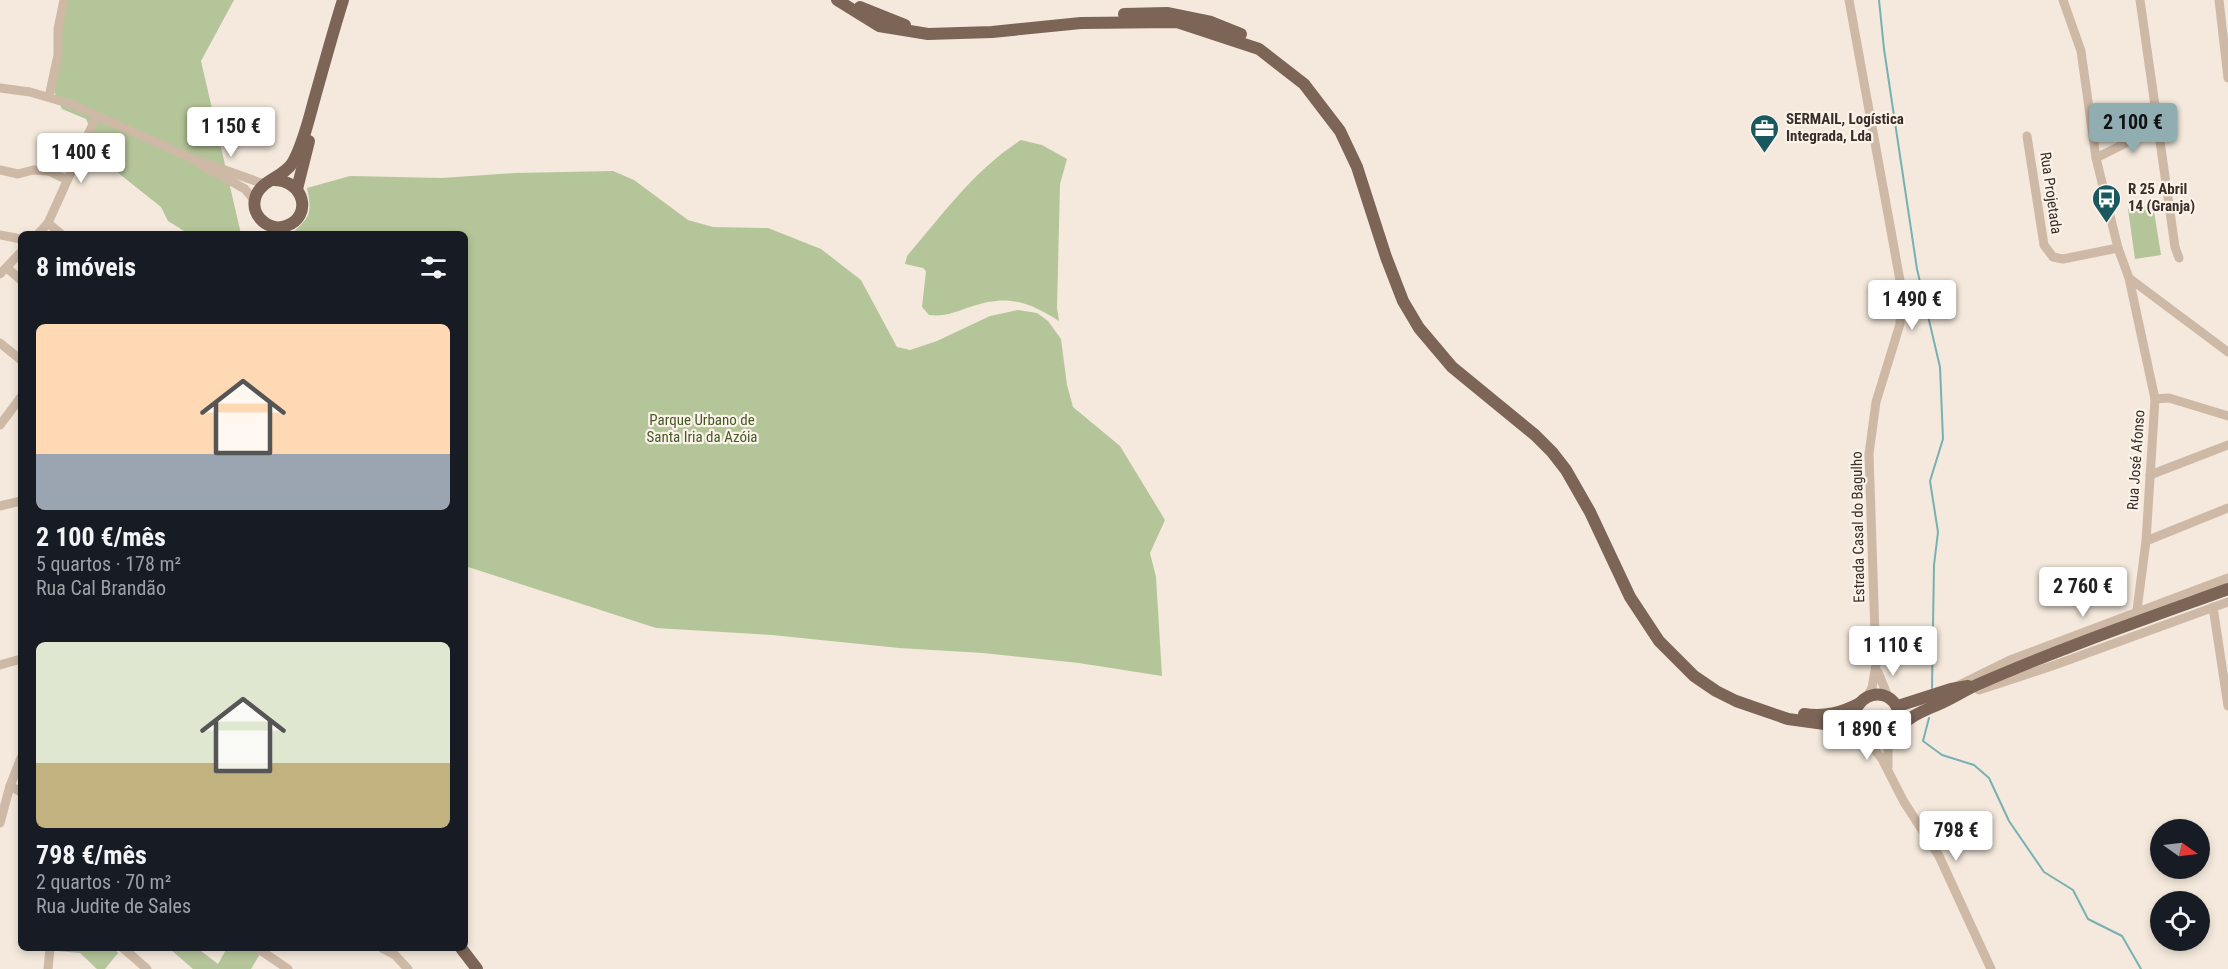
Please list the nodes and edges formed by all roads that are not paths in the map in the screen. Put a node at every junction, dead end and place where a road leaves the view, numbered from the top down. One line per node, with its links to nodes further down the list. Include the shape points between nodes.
1 (64, 0): 12 (street)
2 (343, 0): 20 (main road, via 297,153 285,172)
3 (350, 0): 21 (main road)
4 (837, 0): 62 (main road, via 879,26 928,34 1081,23 1177,22 1259,50 1304,84 1340,131 1357,167 1394,279 1419,328 1452,367 1535,435 1566,470 1629,597 1659,641 1687,670 1716,691 1752,708)
5 (850, 0): 62 (main road, via 862,9 920,31 983,29 1073,16 1167,13 1211,22 1252,39 1300,72 1334,112 1361,157 1410,298 1443,348 1540,430 1572,466 1585,485 1636,593 1664,638 1719,684)
6 (1850, 0): 56 (street, Estrada Casal do Bagulho, via 1901,286 1900,324 1876,402 1869,454)
7 (2063, 0): 17 (street, Rua José Afonso, via 2081,51)
8 (2140, 0): 14 (street)
9 (2219, 0): 10 (street)
10 (2228, 78)
11 (0, 88): 12 (street)
12 (49, 97): 13 (street)
13 (97, 115): 16 (street); 19 (street)
14 (2158, 127): 17 (street); 32 (street)
15 (2027, 136): 30 (street, Rua Projetada, via 2043,245 2053,257 2063,258)
16 (191, 158): 20 (street); 22 (street, via 245,189)
17 (2096, 158): 30 (street, Rua José Afonso)
18 (0, 170): 19 (street, via 18,174 49,171)
19 (67, 180): 23 (street)
20 (268, 182): 21 (main road, via 282,180); 22 (main road)
21 (297, 189): 27 (main road, via 302,198 299,216)
22 (254, 200): 24 (main road)
23 (48, 223): 25 (street); 26 (street)
24 (266, 229): 27 (main road)
25 (41, 231)
26 (57, 231)
27 (283, 231)
28 (0, 235): 29 (street)
29 (18, 238)
30 (2118, 248): 35 (street, Rua José Afonso)
31 (18, 255): 33 (street)
32 (2179, 258)
33 (3, 271): 34 (street)
34 (18, 278)
35 (2129, 278): 37 (street); 39 (street, Rua José Afonso)
36 (0, 343): 38 (street)
37 (2228, 352)
38 (18, 358)
39 (2155, 399): 41 (street, via 2169,398); 44 (street, Rua José Afonso)
40 (18, 401): 42 (street)
41 (2228, 416)
42 (0, 425)
43 (2228, 445): 44 (street)
44 (2150, 475): 48 (street, Rua José Afonso)
45 (18, 502): 46 (street)
46 (0, 506)
47 (2228, 508): 48 (street)
48 (2146, 541): 53 (street, Rua José Afonso)
49 (2228, 578): 53 (street)
50 (2228, 589): 57 (main road)
51 (2228, 602): 52 (street)
52 (2212, 607): 57 (street, via 2052,666); 61 (street)
53 (2137, 610): 57 (street, via 2010,660)
54 (18, 660): 55 (street)
55 (0, 665)
56 (1876, 665): 58 (street, Estrada Casal do Bagulho); 59 (street, Estrada Casal do Bagulho, via 1872,688)
57 (1951, 694): 60 (main road); 63 (main road, via 1917,713)
58 (1888, 697): 59 (main road, via 1874,695); 60 (main road)
59 (1863, 700): 62 (main road, via 1829,715); 64 (main road, via 1854,718)
60 (1898, 706): 63 (main road, via 1901,716)
61 (2228, 706)
62 (1789, 716): 64 (main road)
63 (1895, 733): 64 (main road, via 1881,741); 66 (street, via 1888,750)
64 (1862, 735): 66 (street)
65 (18, 766): 67 (street)
66 (1889, 770): 81 (street, via 1904,802 1939,856)
67 (10, 786): 68 (street); 69 (street)
68 (18, 790)
69 (0, 818): 70 (street)
70 (0, 823)
71 (51, 951): 76 (street)
72 (126, 951): 77 (street)
73 (261, 951): 78 (street)
74 (388, 951): 79 (street)
75 (463, 951): 80 (main road)
76 (48, 969)
77 (147, 969)
78 (288, 969)
79 (408, 969)
80 (477, 969)
81 (1991, 969)

